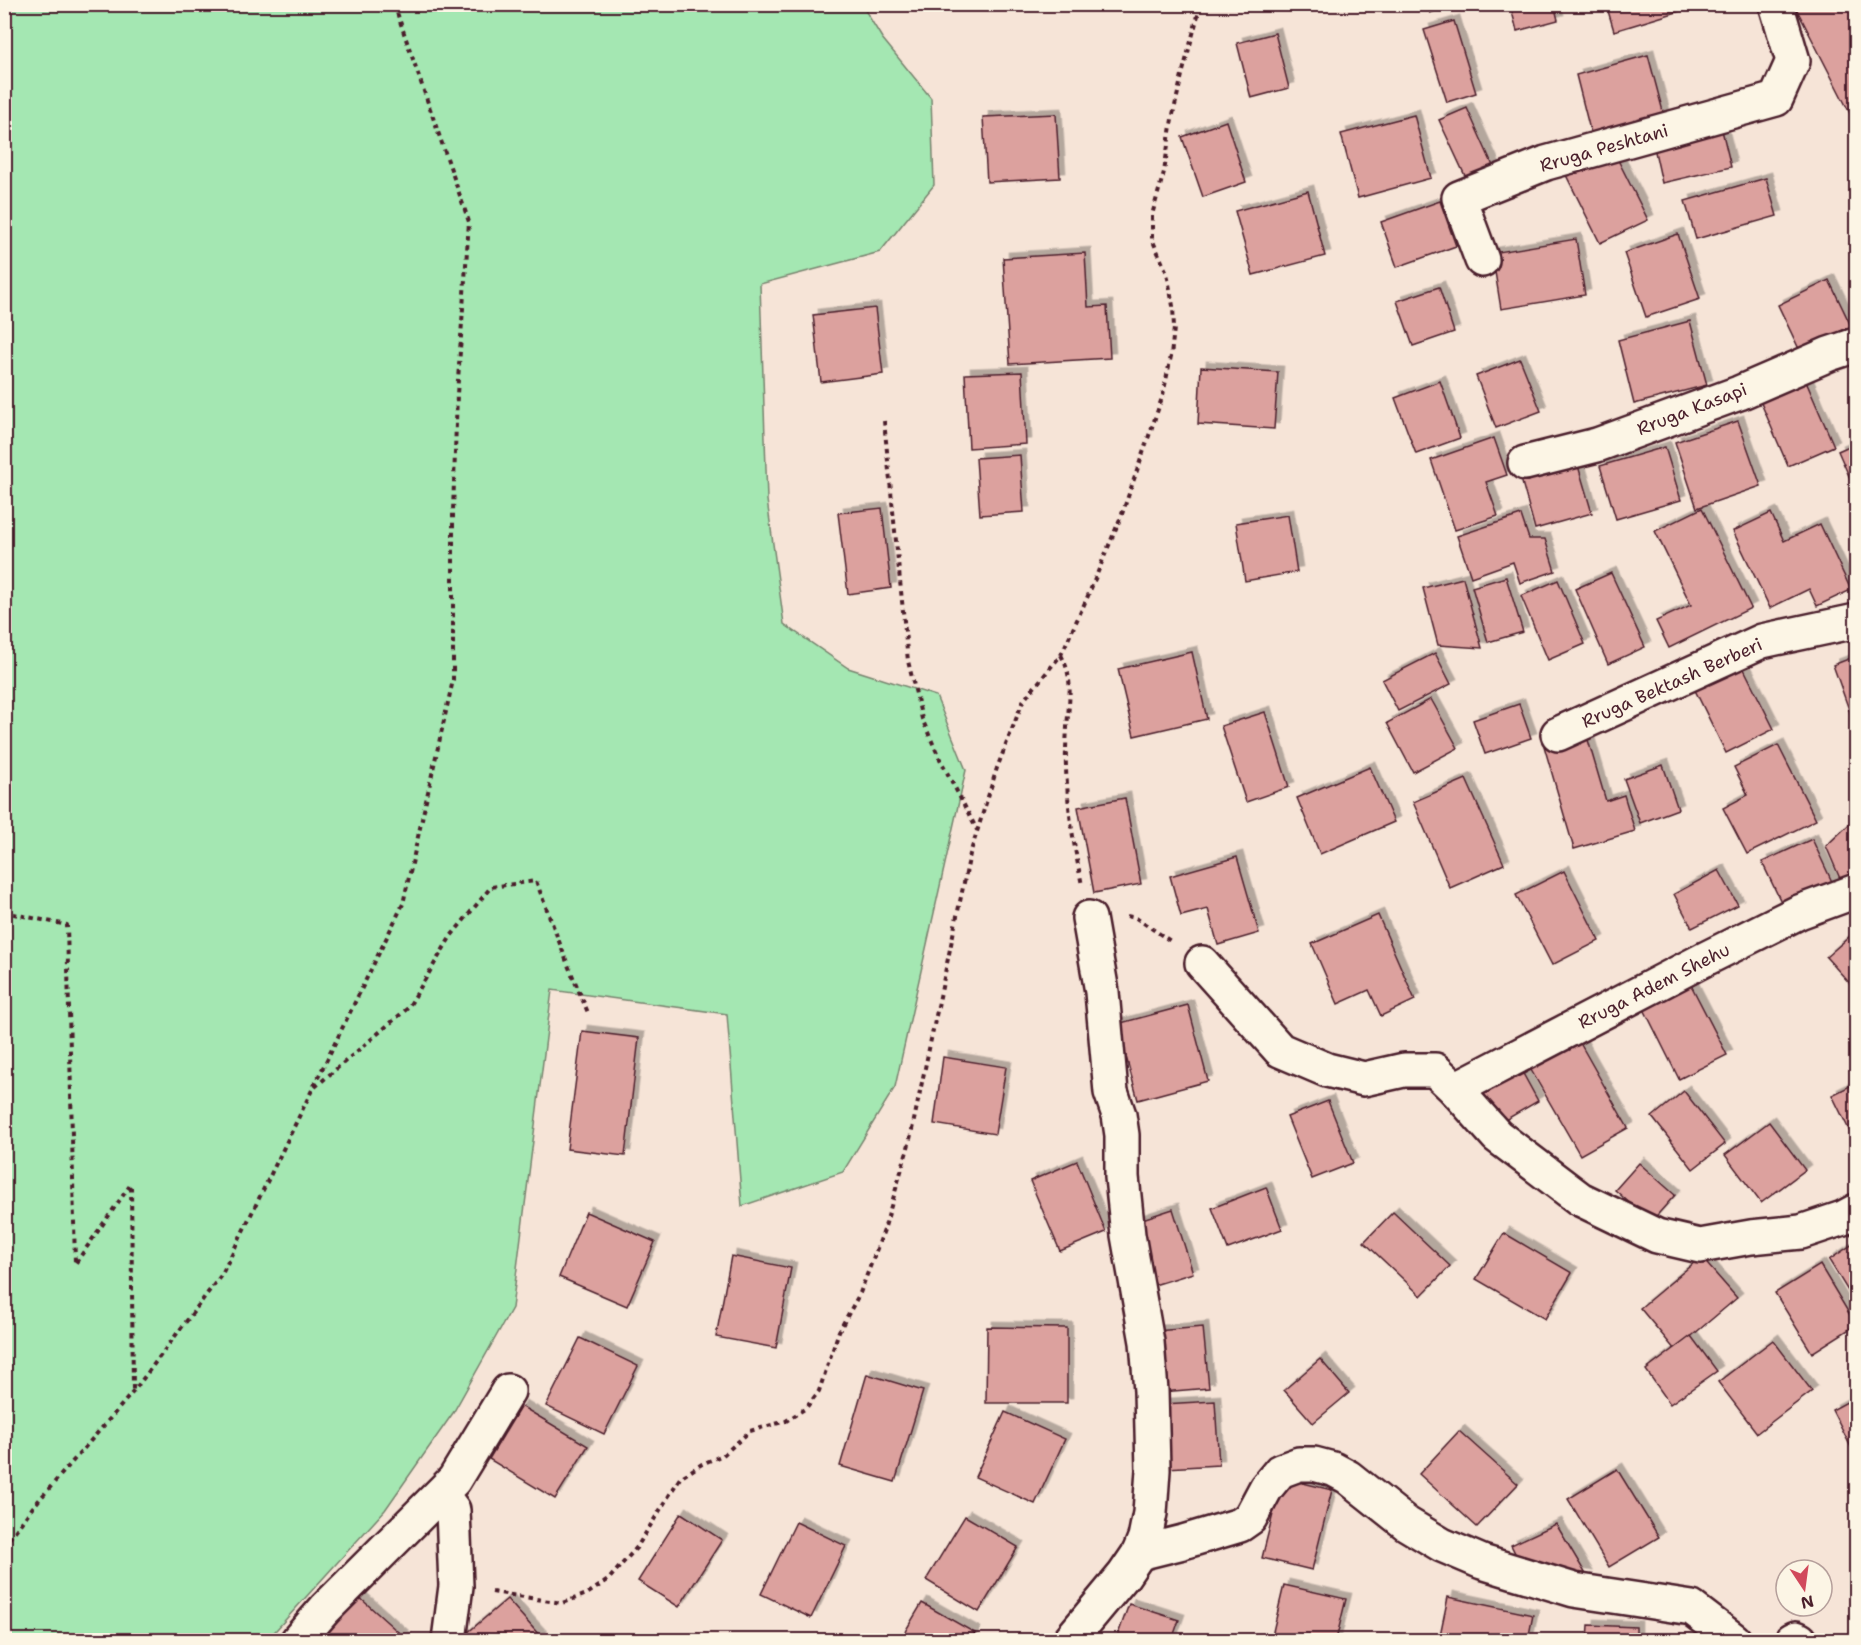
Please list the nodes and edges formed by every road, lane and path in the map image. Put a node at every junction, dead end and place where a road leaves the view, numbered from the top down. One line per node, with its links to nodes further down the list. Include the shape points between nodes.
1 (394, 4): 17 (path, via 469,222 453,499 453,680 403,904)
2 (1201, 4): 9 (path, via 1152,215 1152,239 1167,273 1173,306 1173,337 1163,395 1122,514)
3 (1776, 4): 4 (lane, Rruga Peshtani, via 1792,61 1776,99 1546,163 1459,198)
4 (1482, 260)
5 (1857, 345): 7 (lane, Rruga Kasapi, via 1597,445)
6 (884, 421): 11 (path, via 911,670 922,719)
7 (1525, 463)
8 (1857, 621): 10 (lane, Rruga Bektash Berberi, via 1762,641)
9 (1060, 655): 11 (path, via 1023,700); 14 (path, via 1071,686 1066,781 1069,815)
10 (1558, 734)
11 (977, 830): 25 (path, via 909,1144 884,1230 860,1293 839,1331 819,1391 806,1408 786,1421 750,1431 723,1455 680,1478 637,1547 608,1580 586,1594 562,1603)
12 (1857, 891): 18 (lane, Rruga Adem Shehu, via 1799,912)
13 (4, 912): 21 (path, via 67,925 75,1264 131,1184)
14 (1089, 918): 15 (path, via 1111,913 1136,918); 24 (lane, via 1102,992 1111,1092 1122,1135 1128,1235 1147,1342 1151,1391 1150,1513)
15 (1202, 963): 18 (lane, via 1280,1050 1327,1070 1365,1079 1404,1070 1435,1070)
16 (589, 1015): 17 (path, via 536,881 491,887 451,936 408,1008)
17 (312, 1089): 21 (path, via 222,1274)
18 (1455, 1089): 19 (lane, via 1497,1136 1580,1199 1657,1236 1700,1246 1801,1232)
19 (1857, 1211)
20 (508, 1391): 22 (lane, via 454,1480)
21 (133, 1392): 23 (path, via 33,1506)
22 (441, 1494): 25 (lane, via 453,1510); 26 (lane)
23 (4, 1546)
24 (1139, 1553): 28 (lane); 29 (lane, via 1240,1525 1250,1518 1280,1471 1299,1464 1314,1464 1348,1477 1407,1524 1482,1562 1574,1590 1692,1608)
25 (456, 1586): 27 (lane)
26 (298, 1641)
27 (449, 1641)
28 (1070, 1641)
29 (1734, 1641)
30 (1792, 1641): 31 (lane)
31 (1800, 1641)

